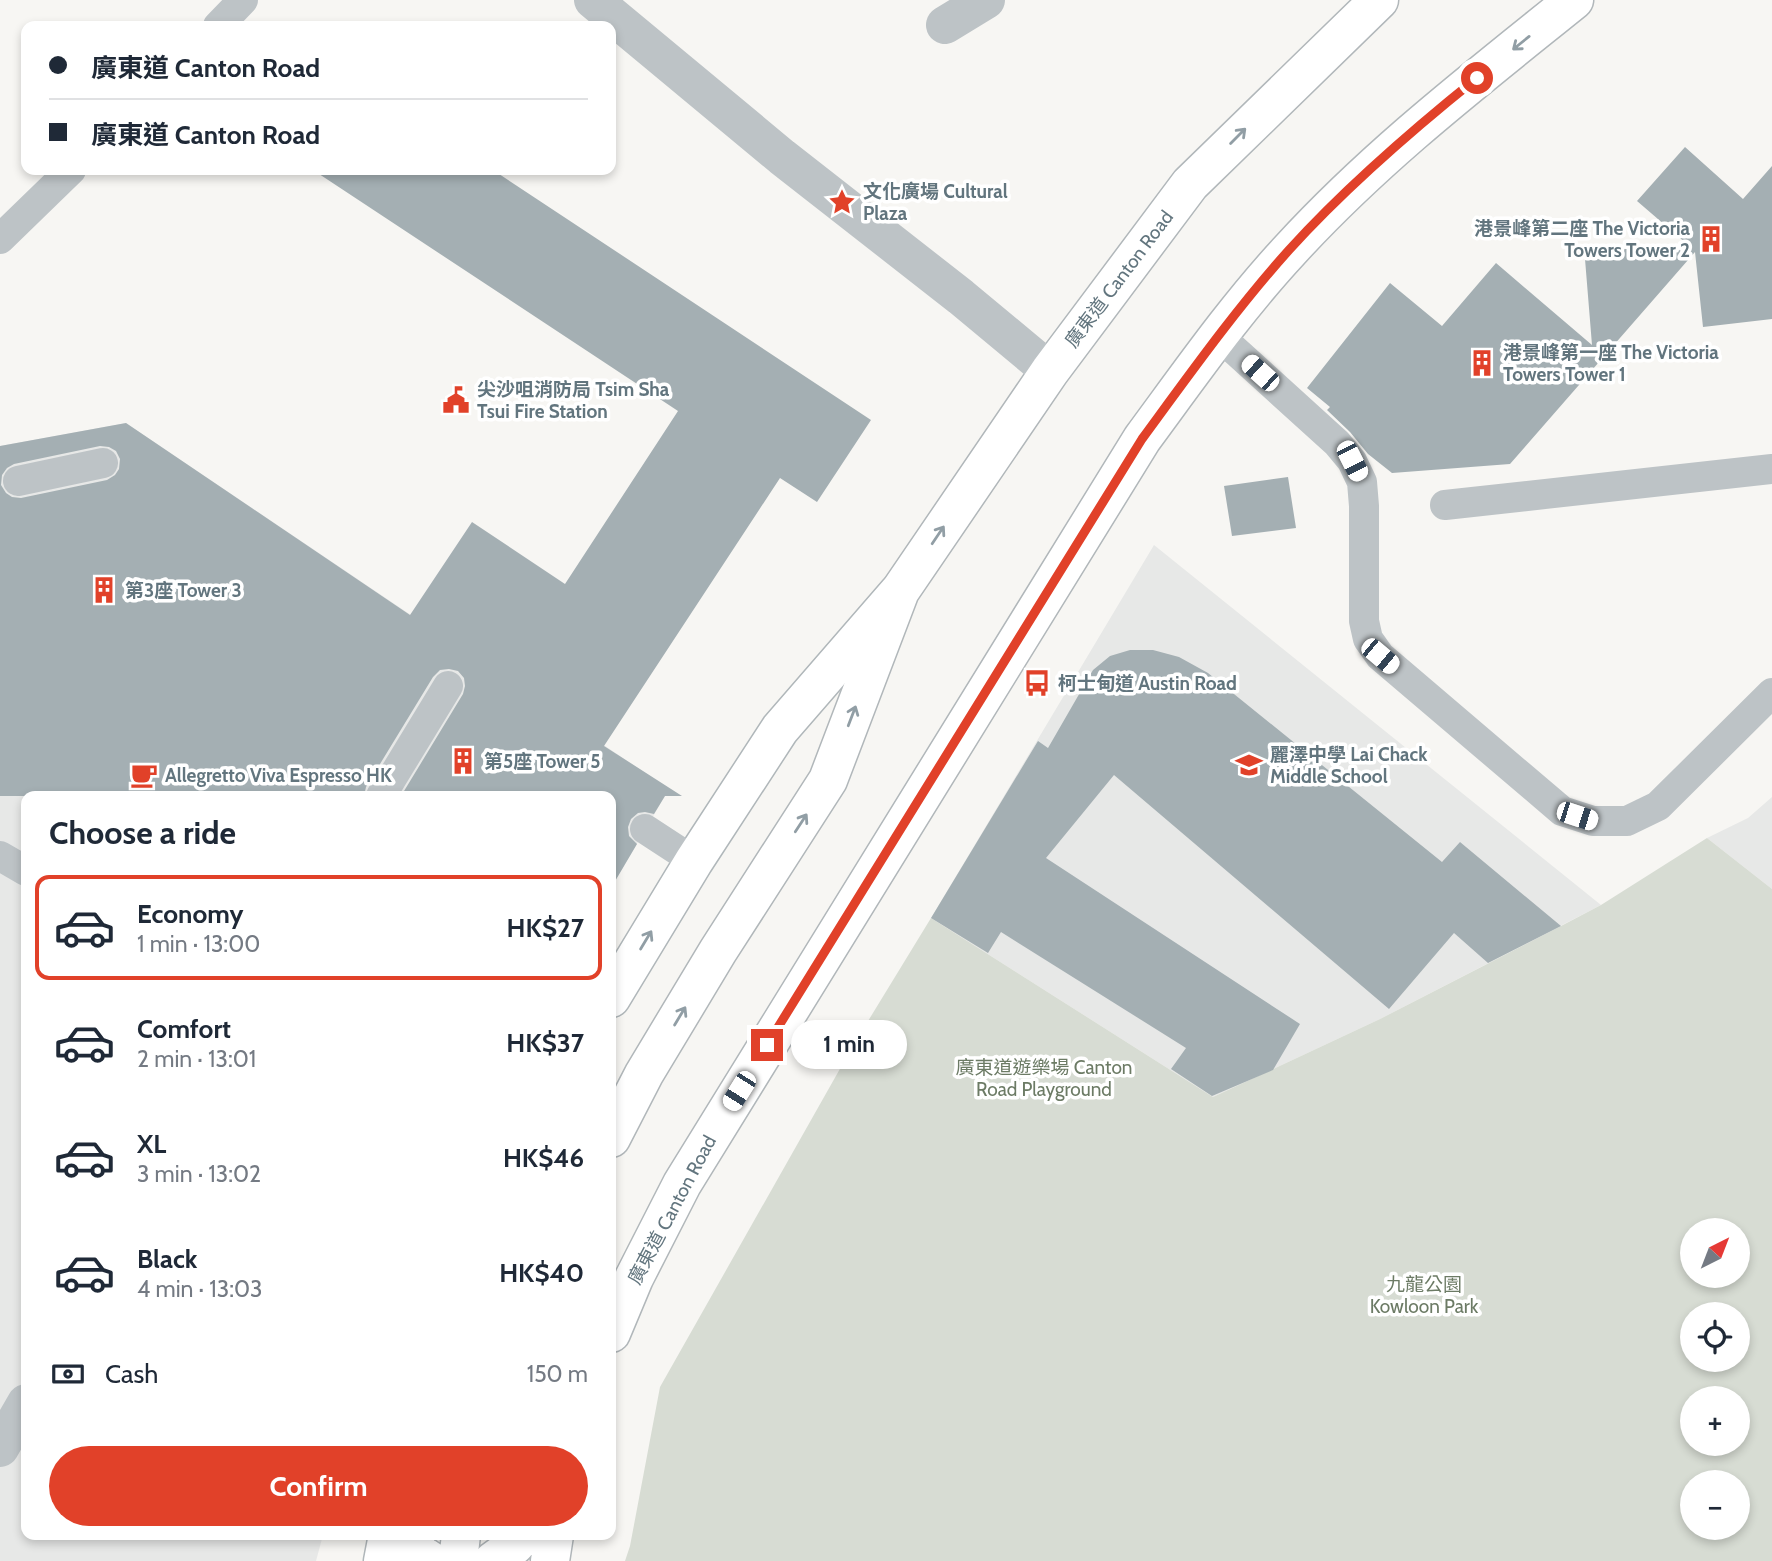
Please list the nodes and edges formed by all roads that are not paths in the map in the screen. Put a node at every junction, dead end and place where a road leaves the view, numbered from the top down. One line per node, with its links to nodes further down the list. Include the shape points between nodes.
1 (243, 0): 6 (lane)
2 (593, 0): 11 (street)
3 (986, 0): 7 (street)
4 (1379, 0): 11 (main road, 廣東道 Canton Road, one-way to 4, via 1190,184)
5 (1574, 0): 10 (main road, 廣東道 Canton Road, one-way to 10, via 1358,180 1289,250)
6 (223, 21)
7 (945, 26)
8 (66, 175): 9 (lane)
9 (0, 239)
10 (1218, 335): 18 (lane, via 1337,443 1357,472 1364,506 1364,621 1368,639 1380,656 1562,811 1593,821 1627,821 1658,806); 26 (main road, 廣東道 Canton Road, via 1142,439 689,1172)
11 (1050, 371): 16 (main road, 廣東道 Canton Road, one-way to 11)
12 (103, 463): 14 (lane)
13 (1772, 469): 15 (lane)
14 (18, 481)
15 (1445, 505)
16 (900, 592): 22 (main road, 廣東道 Canton Road, via 780,729); 25 (main road, 廣東道 Canton Road, one-way to 16, via 718,951 828,780)
17 (448, 686): 19 (lane)
18 (1772, 693)
19 (384, 791)
20 (645, 829): 22 (lane)
21 (0, 856): 23 (lane)
22 (695, 861): 24 (main road, 廣東道 Canton Road, one-way to 22)
23 (21, 868)
24 (616, 990)
25 (616, 1129)
26 (616, 1321)
27 (18, 1411): 28 (street)
28 (0, 1448)
29 (387, 1540): 34 (main road)
30 (413, 1540): 35 (main road, via 419,1553)
31 (460, 1540): 36 (main road)
32 (519, 1540): 37 (main road)
33 (553, 1540): 38 (main road)
34 (383, 1561)
35 (431, 1561)
36 (458, 1561)
37 (494, 1561)
38 (550, 1561)

